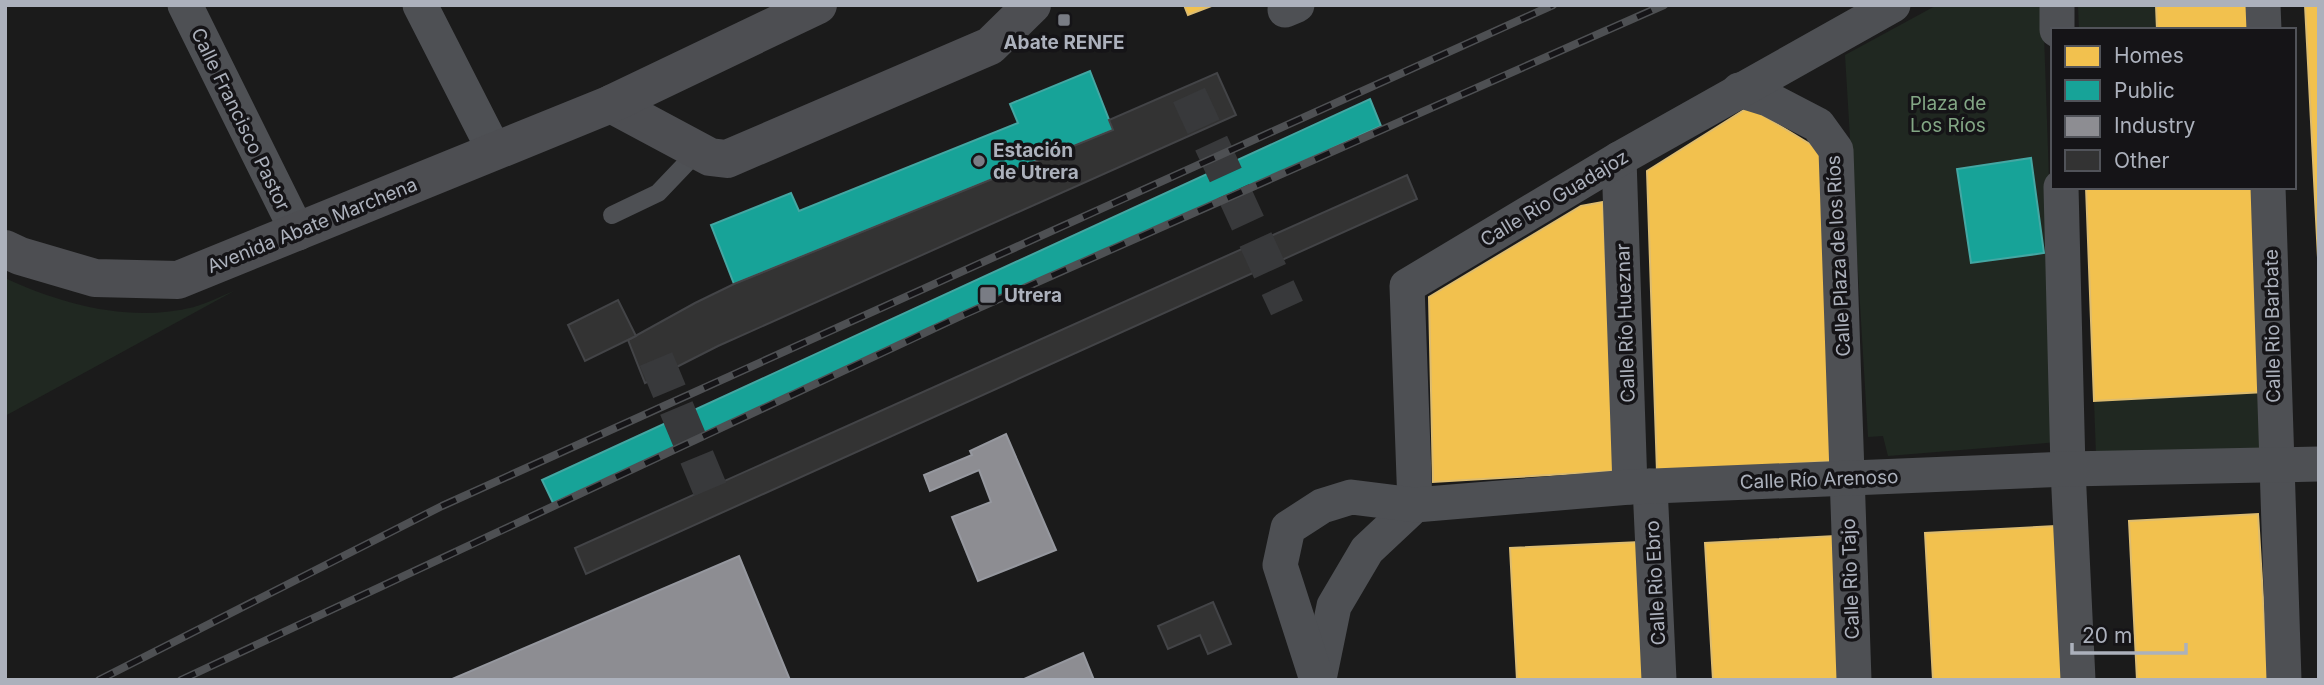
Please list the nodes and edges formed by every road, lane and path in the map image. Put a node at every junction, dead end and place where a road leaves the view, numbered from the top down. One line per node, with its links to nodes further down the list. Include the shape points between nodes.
1 (185, 5): 19 (street, Calle Francisco Pastor)
2 (420, 5): 14 (street)
3 (818, 5): 10 (street, Avenida Abate Marchena)
4 (1032, 5): 13 (street, via 990,46 727,159)
5 (1893, 5): 11 (street, Calle Rio Guadajoz)
6 (2057, 5): 8 (street)
7 (2263, 5): 9 (street)
8 (2057, 28)
9 (2264, 28)
10 (695, 65): 12 (street, Avenida Abate Marchena); 13 (street, via 669,98 670,122)
11 (1740, 90): 15 (street, Calle Rio Guadajoz); 24 (street, Calle Plaza de los Ríos, via 1818,125 1836,150)
12 (611, 104): 13 (street); 14 (street, Avenida Abate Marchena)
13 (689, 145): 18 (lane, via 658,193)
14 (494, 150): 19 (street, Avenida Abate Marchena)
15 (1619, 159): 25 (street, Calle Río Hueznar); 26 (street, Calle Rio Guadajoz, via 1407,286)
16 (2061, 189): 23 (street)
17 (2268, 189): 22 (street, Calle Rio Barbate)
18 (611, 215)
19 (298, 233): 20 (street, Avenida Abate Marchena, via 178,280 96,278)
20 (5, 248)
21 (2319, 464): 22 (street, Calle Río Arenoso)
22 (2275, 465): 23 (street, Calle Río Arenoso); 31 (street, Calle Rio Barbate)
23 (2068, 469): 24 (street, Calle Río Arenoso); 30 (street)
24 (1848, 477): 25 (street, Calle Río Arenoso); 29 (street, Calle Rio Tajo)
25 (1640, 487): 26 (street, Calle Río Arenoso); 28 (street, Calle Rio Ebro)
26 (1415, 505): 27 (street, via 1367,550 1334,606); 27 (street, Calle Río Arenoso, via 1351,497 1322,506 1288,528 1280,565)
27 (1318, 680)
28 (1659, 680)
29 (1854, 680)
30 (2078, 680)
31 (2284, 680)

